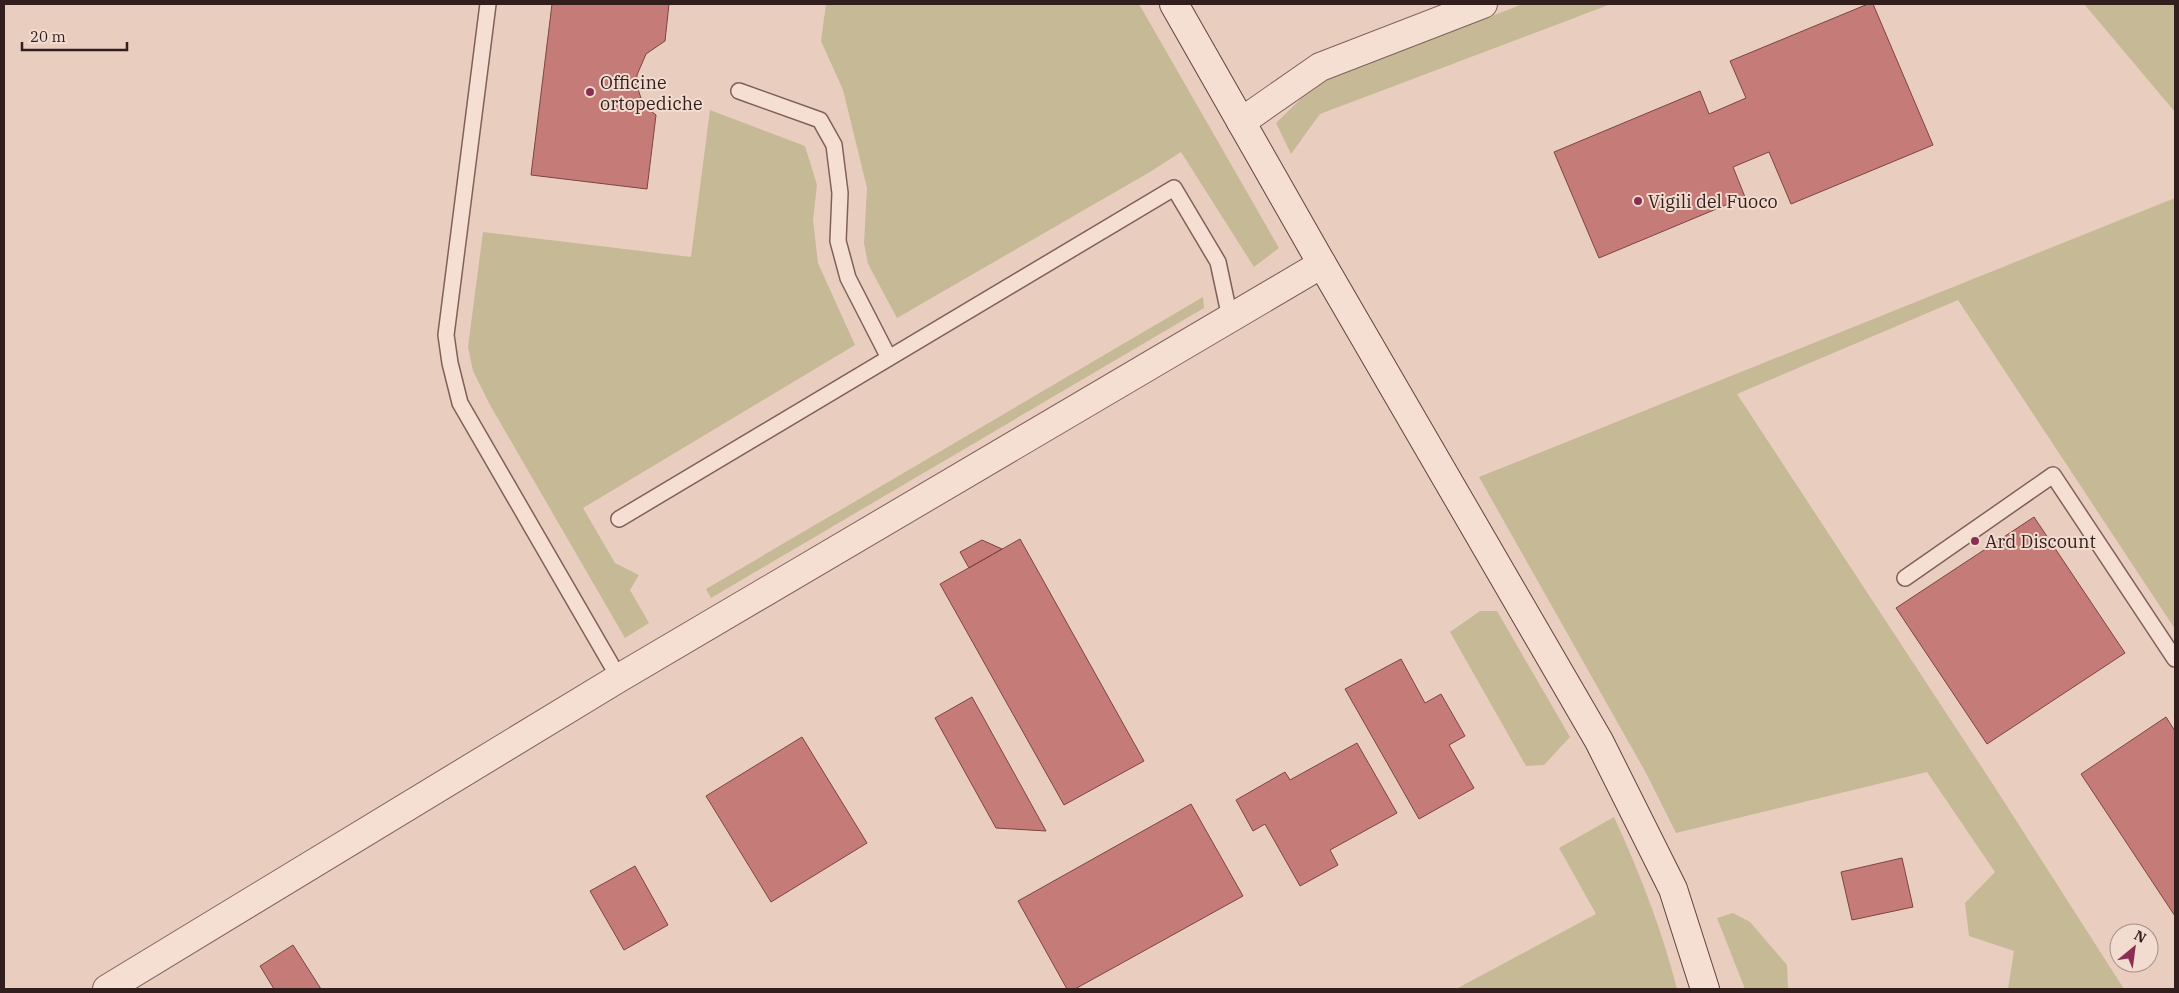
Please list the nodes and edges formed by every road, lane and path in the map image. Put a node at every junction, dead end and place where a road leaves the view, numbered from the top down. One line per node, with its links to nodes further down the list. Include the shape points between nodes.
1 (488, 4): 12 (lane, via 446,335 450,363 460,403)
2 (1174, 4): 5 (street)
3 (1483, 4): 5 (street, via 1320,67)
4 (739, 91): 8 (lane, via 820,120 834,146 840,193 838,241 848,278)
5 (1241, 122): 6 (street)
6 (1322, 264): 7 (street); 14 (street, via 1599,742 1673,889)
7 (1230, 318): 8 (lane, via 1218,262 1174,188); 12 (street)
8 (889, 358): 9 (lane)
9 (619, 519)
10 (1905, 578): 11 (lane, via 2053,476)
11 (2175, 659)
12 (619, 678): 13 (street)
13 (106, 989)
14 (1705, 989)

